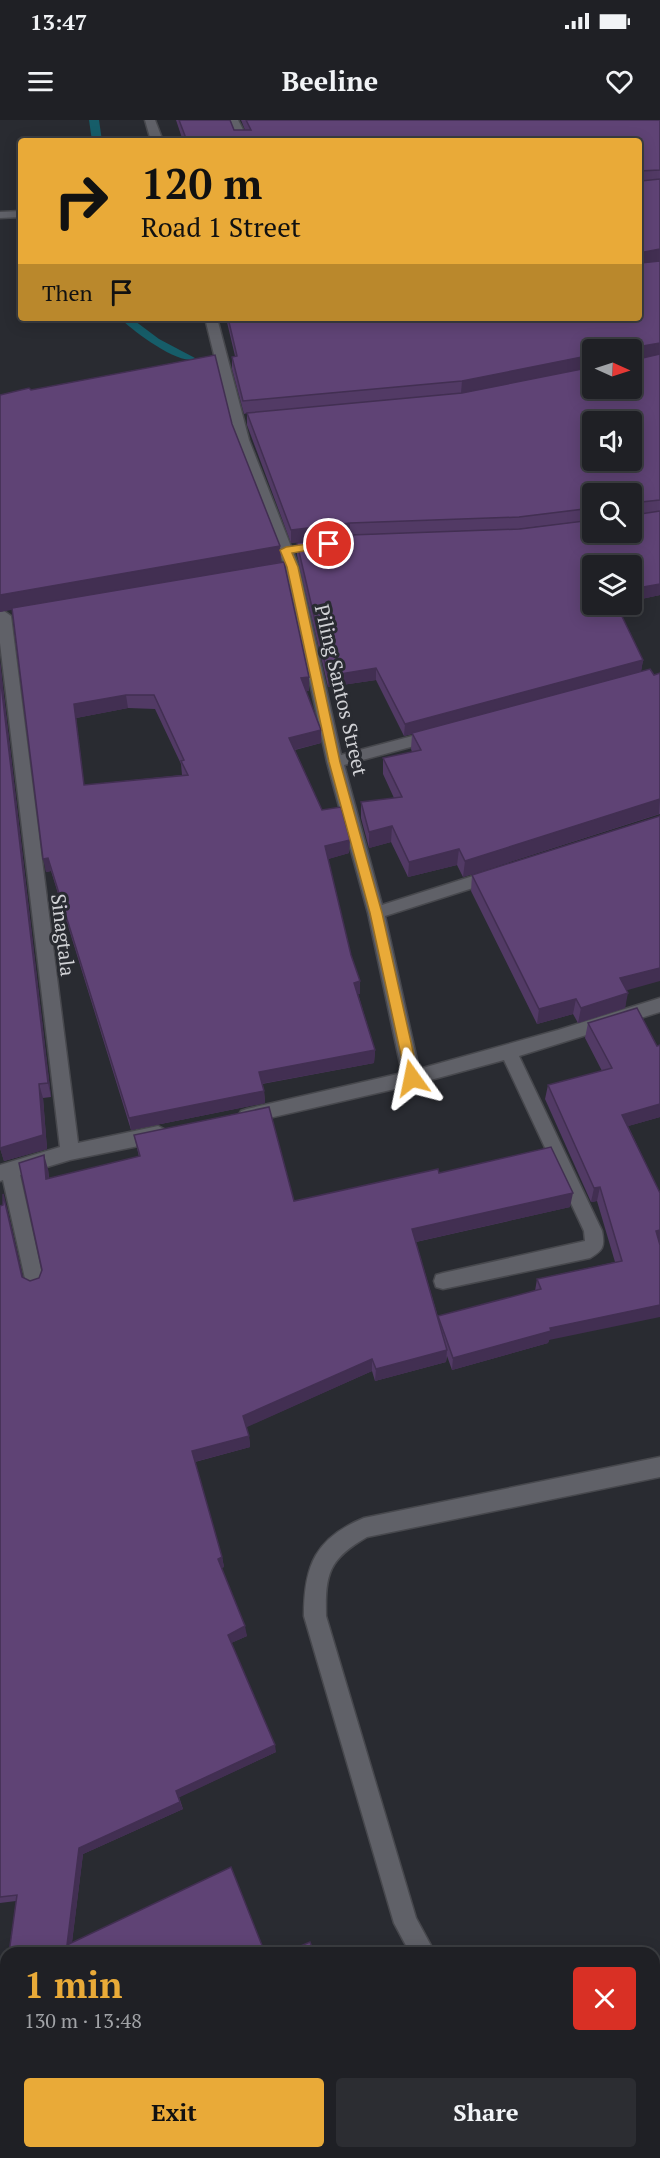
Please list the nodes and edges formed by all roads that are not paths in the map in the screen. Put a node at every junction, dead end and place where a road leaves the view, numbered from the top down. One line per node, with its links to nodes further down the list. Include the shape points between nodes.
1 (150, 120): 3 (street)
2 (233, 120): 4 (street)
3 (156, 138)
4 (242, 138)
5 (18, 214): 6 (street)
6 (0, 215)
7 (212, 321): 10 (street, Piling Santos Street, via 243,419 242,440 291,550 286,568)
8 (7, 616): 18 (street, Sinagtala)
9 (447, 732): 10 (street)
10 (335, 762): 12 (street, Piling Santos Street)
11 (512, 869): 12 (street)
12 (376, 913): 15 (street, Piling Santos Street)
13 (660, 1005): 14 (street)
14 (509, 1052): 15 (street); 20 (street, via 593,1231 595,1245 583,1252)
15 (412, 1078): 16 (street)
16 (229, 1119)
17 (172, 1131): 18 (street)
18 (69, 1152): 19 (street)
19 (5, 1172): 21 (street)
20 (443, 1281)
21 (34, 1283)
22 (660, 1467): 23 (street, via 364,1528 340,1540 322,1559 314,1588 315,1616 406,1923)
23 (420, 1947)

